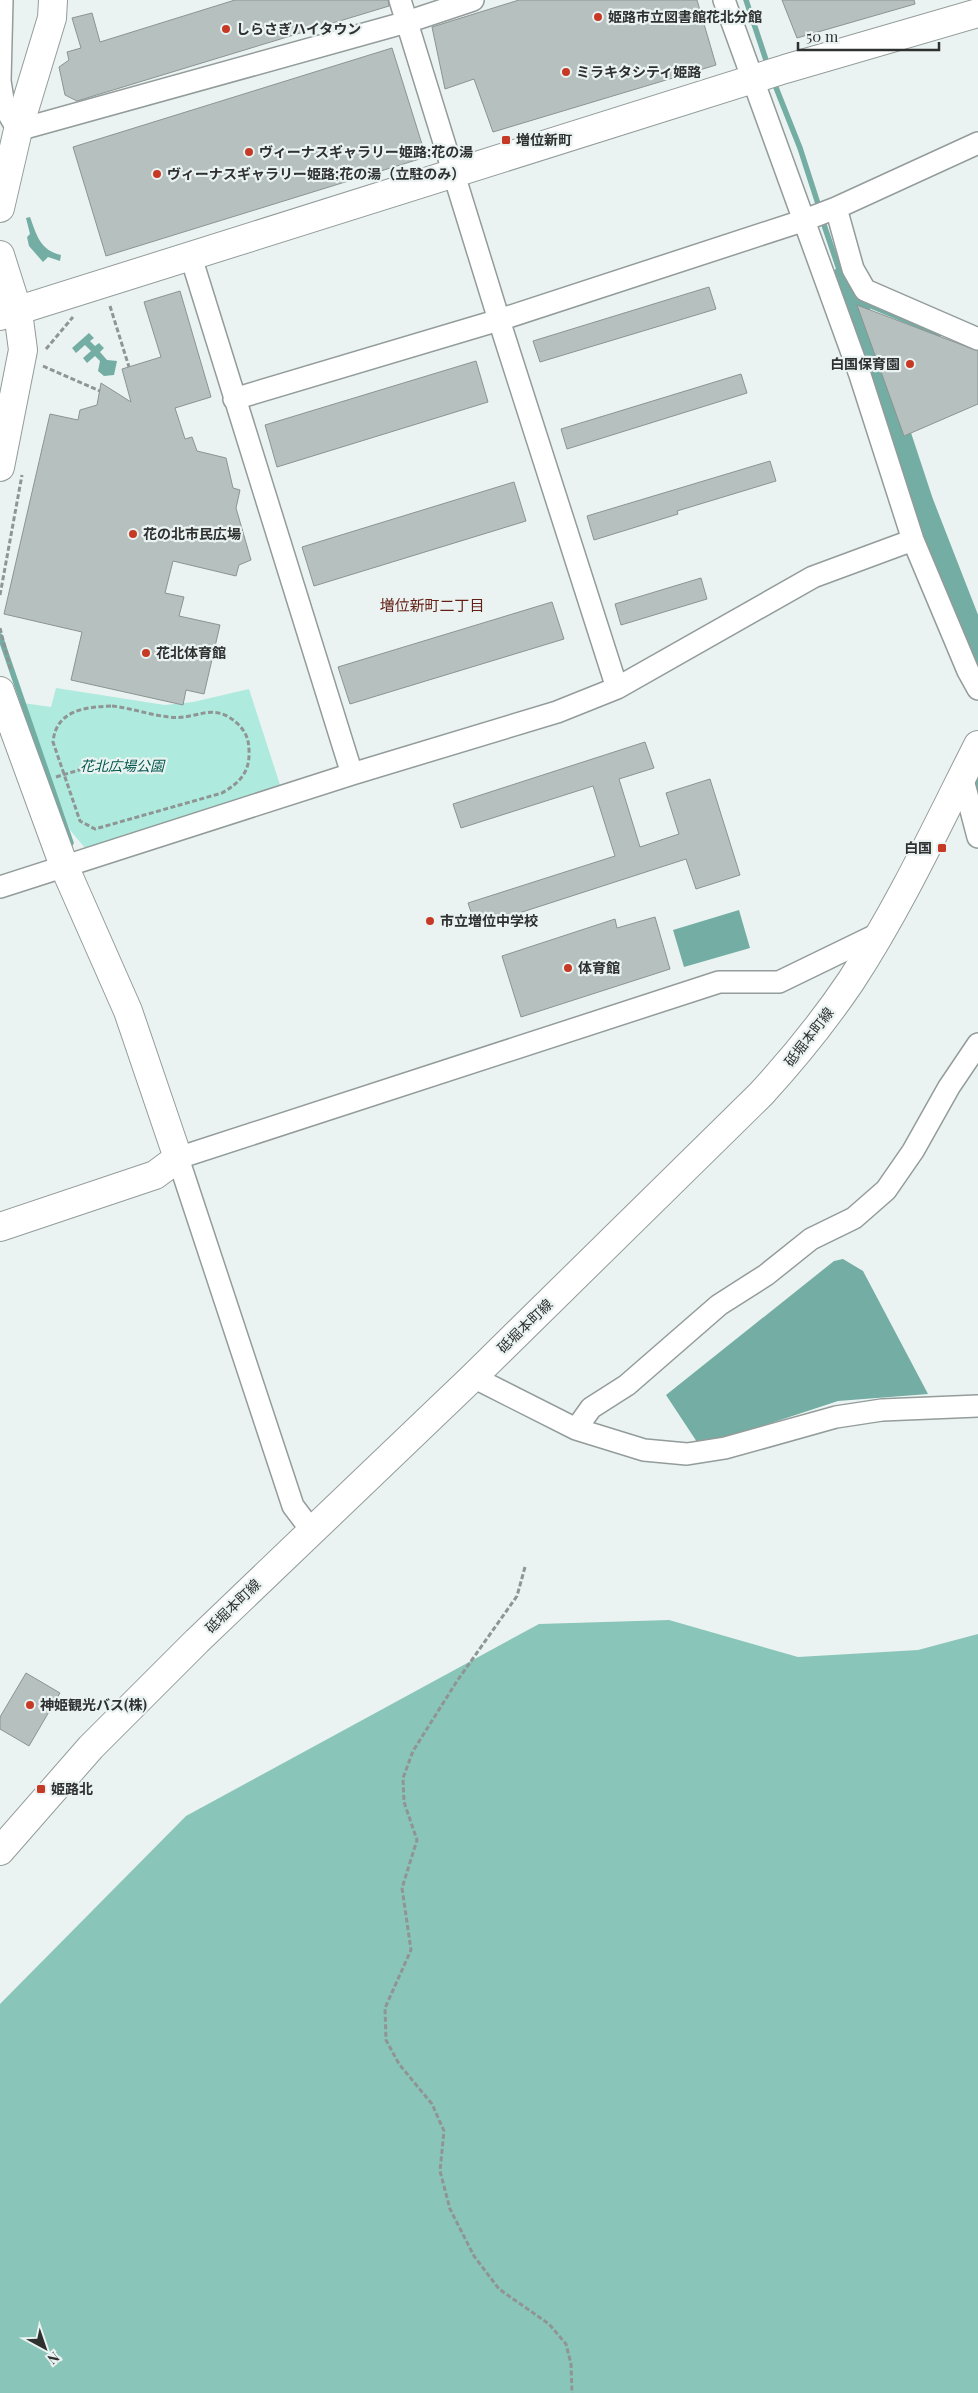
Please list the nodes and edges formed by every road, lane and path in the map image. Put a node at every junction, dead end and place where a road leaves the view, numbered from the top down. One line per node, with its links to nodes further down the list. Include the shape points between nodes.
1 (2, 0): 9 (street, via 0,81 4,106)
2 (53, 0): 9 (street, via 52,18)
3 (400, 0): 7 (street)
4 (473, 0): 7 (street)
5 (724, 0): 8 (street)
6 (978, 13): 8 (street)
7 (407, 22): 9 (street); 11 (street)
8 (752, 80): 11 (street); 14 (street)
9 (18, 130): 12 (street)
10 (978, 143): 13 (street)
11 (454, 174): 16 (street); 20 (street)
12 (0, 208)
13 (836, 208): 14 (street); 21 (street, via 853,269 865,290)
14 (802, 220): 20 (street); 28 (street, via 860,375)
15 (0, 255): 18 (street)
16 (191, 257): 18 (street); 26 (street)
17 (103, 307): 23 (path, via 111,305)
18 (9, 314): 27 (street, via 23,350)
19 (74, 316): 22 (path, via 46,350)
20 (498, 320): 26 (street); 30 (street)
21 (978, 339)
22 (43, 366): 24 (path); 25 (path)
23 (129, 367)
24 (41, 375)
25 (100, 391)
26 (234, 399): 35 (street)
27 (6, 465): 29 (path)
28 (913, 540): 30 (street, via 813,577); 31 (street)
29 (0, 595)
30 (617, 688): 35 (street, via 557,712)
31 (978, 689)
32 (0, 691): 40 (street)
33 (978, 745): 37 (street, 砥堀本町線)
34 (89, 767): 36 (path)
35 (352, 774): 40 (street)
36 (64, 776): 36 (path, via 80,821 95,829 222,793 238,783 247,771 249,740 243,729 219,712 170,718 112,706 86,707 59,722 54,729 53,742); 38 (path)
37 (962, 776): 39 (street); 42 (street, 砥堀本町線)
38 (52, 778)
39 (978, 838)
40 (64, 866): 41 (street); 44 (street, via 128,1011)
41 (0, 887)
42 (880, 933): 44 (street, via 779,982 720,982); 46 (street, 砥堀本町線, via 851,980 794,1058)
43 (978, 1044): 48 (street, via 949,1087 913,1152 886,1190 854,1218 811,1239 766,1275 719,1305 627,1385 591,1408)
44 (178, 1158): 45 (street, via 155,1175); 49 (street, via 293,1506)
45 (0, 1227)
46 (473, 1377): 48 (street); 49 (street, 砥堀本町線)
47 (978, 1406): 48 (street, via 882,1410 836,1417 725,1448 687,1454 644,1450)
48 (576, 1429)
49 (312, 1531): 51 (street, 砥堀本町線, via 91,1747)
50 (525, 1566): 52 (path, via 517,1596 457,1680 413,1751 403,1778 404,1802 417,1840 402,1888 411,1950 385,2008 386,2040 399,2064 432,2104 444,2131 440,2171 450,2209 474,2256 499,2289 549,2324 566,2344 571,2364)
51 (0, 1851)
52 (572, 2393)

